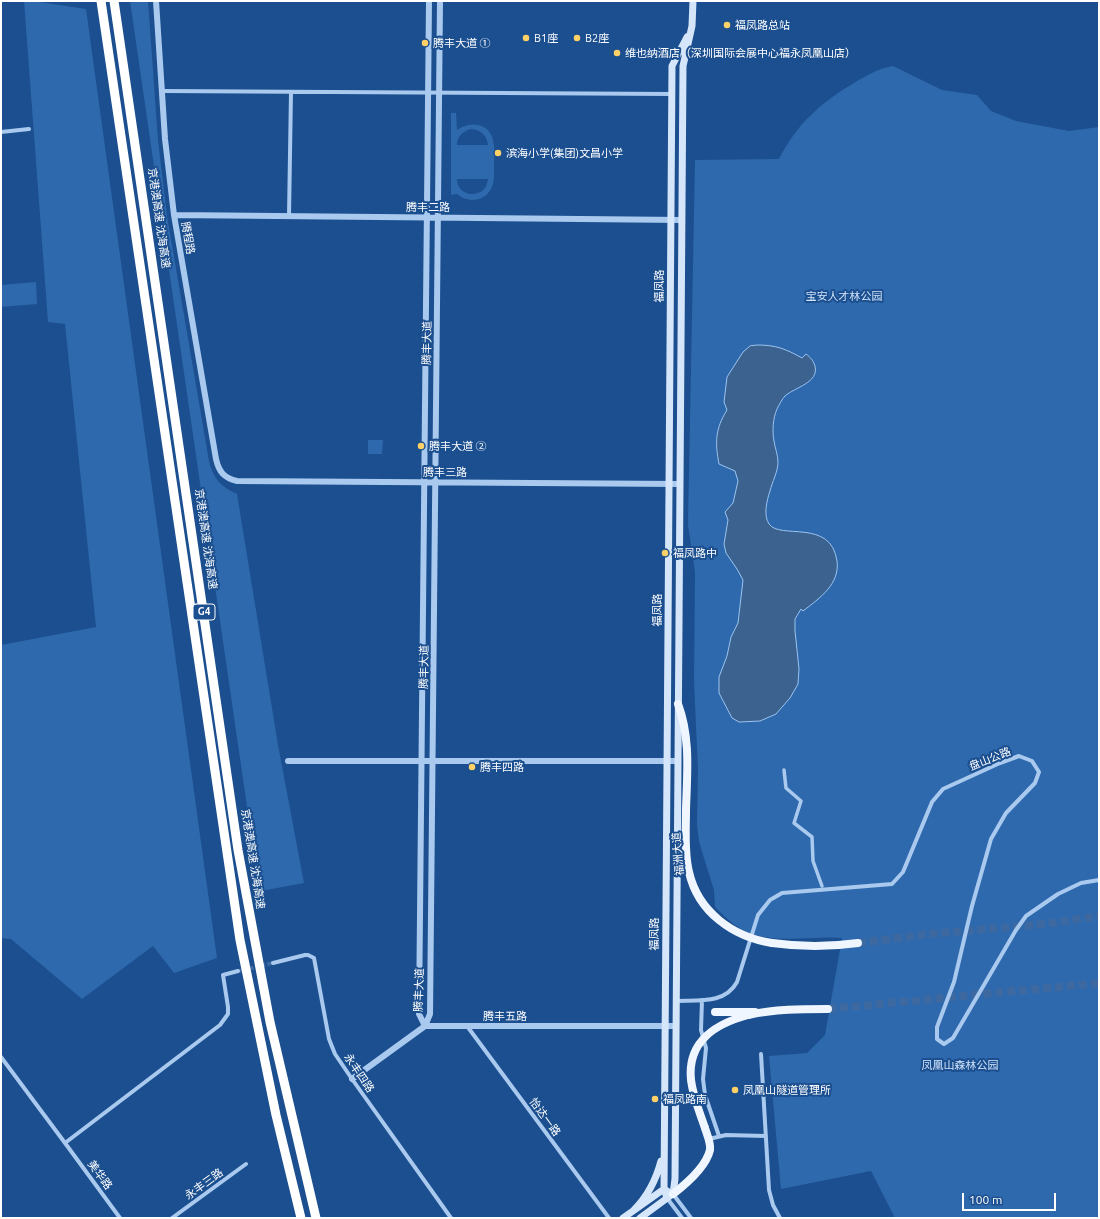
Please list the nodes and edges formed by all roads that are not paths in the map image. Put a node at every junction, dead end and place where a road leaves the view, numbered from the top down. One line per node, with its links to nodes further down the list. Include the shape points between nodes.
1 (100, 1): 63 (highway, G4, via 240,940 276,1115)
2 (114, 1): 64 (highway, 京港澳高速 沈海高速 / G4, via 238,850 270,1022)
3 (156, 1): 8 (street, 腾程路)
4 (429, 1): 10 (street, 腾丰大道)
5 (440, 1): 11 (street, 腾丰大道)
6 (693, 1): 7 (main road, 福凤路)
7 (692, 26): 12 (main road, 福凤路, via 672,66); 20 (main road, 福凤路, via 683,66)
8 (162, 91): 9 (street); 15 (street, 腾程路)
9 (291, 92): 10 (street); 16 (street)
10 (428, 93): 11 (street); 17 (street, 腾丰大道)
11 (440, 93): 12 (street); 18 (street, 腾丰大道)
12 (672, 94): 19 (main road, 福凤路)
13 (28, 129): 14 (street)
14 (1, 132)
15 (174, 215): 16 (street, 腾丰二路); 21 (street, 腾程路, via 216,459)
16 (289, 216): 17 (street, 腾丰二路)
17 (427, 217): 18 (street, 腾丰二路); 22 (street, 腾丰大道)
18 (438, 217): 19 (street, 腾丰二路); 23 (street, 腾丰大道)
19 (671, 219): 20 (street, 腾丰二路); 24 (main road, 福凤路)
20 (682, 220): 25 (main road, 福凤路)
21 (222, 474): 22 (street, 腾丰三路, via 237,481)
22 (424, 482): 23 (street, 腾丰三路); 30 (street, 腾丰大道)
23 (436, 482): 24 (street, 腾丰三路); 31 (street, 腾丰大道)
24 (669, 484): 25 (street, 腾丰三路); 26 (main road, 福凤路)
25 (680, 484): 27 (main road, 福凤路)
26 (668, 592): 27 (main road); 32 (main road, 福凤路)
27 (679, 592): 28 (main road, 福凤路)
28 (678, 704): 33 (main road, 福凤路); 37 (main road, 福洲大道, bridge, via 685,727 688,757 688,871 693,887 702,901 720,921 735,932 752,939 790,946 819,947)
29 (288, 761): 30 (street)
30 (421, 761): 31 (street); 45 (street, 腾丰大道, via 419,1014)
31 (433, 761): 32 (street); 45 (street, 腾丰大道, via 430,1014)
32 (667, 761): 33 (street); 47 (main road, 福凤路)
33 (678, 761): 41 (main road, 福凤路)
34 (784, 770): 36 (street, via 786,788 801,802 794,823 812,838 813,861)
35 (1099, 880): 40 (street, 盘山公路, via 1082,882 1058,894 1026,916 953,1038 944,1044 937,1039 937,1027 954,982 991,839 1006,814 1035,783 1039,772 1032,761 1020,756 943,789 932,802 903,872 892,884 782,893 770,900 754,924 735,986 722,997)
36 (822, 886)
37 (858, 943)
38 (273, 963): 51 (street, 永丰四路, via 305,955 314,958 329,1039 335,1054)
39 (238, 971): 55 (street, via 223,975 228,1014 220,1025)
40 (702, 1000): 41 (street, 盘山公路); 52 (street, via 701,1030 706,1048 704,1095)
41 (676, 1001): 48 (main road, 福凤路)
42 (828, 1009): 44 (main road)
43 (715, 1012): 44 (main road)
44 (765, 1012): 54 (main road, bridge, via 717,1026 701,1041 694,1053 691,1080)
45 (425, 1026): 46 (street, 腾丰五路); 51 (street)
46 (467, 1026): 47 (street, 腾丰五路); 66 (street, 怡达一路)
47 (665, 1026): 48 (street, 腾丰五路); 56 (main road, 福凤路)
48 (676, 1026): 59 (main road, 福凤路, via 675,1179)
49 (761, 1054): 53 (street)
50 (1, 1057): 55 (street, 美华路)
51 (352, 1079): 65 (street, 永丰四路)
52 (718, 1136): 53 (street); 54 (street)
53 (766, 1136): 71 (street, via 769,1190)
54 (709, 1139): 59 (main road, via 710,1150 705,1160 689,1182)
55 (65, 1143): 61 (street, 美华路)
56 (664, 1151): 58 (main road, 福凤路); 60 (main road, via 655,1180 645,1198)
57 (246, 1164): 62 (street, 永丰三路)
58 (664, 1189): 59 (main road); 60 (main road)
59 (670, 1196): 68 (main road); 69 (street); 70 (street)
60 (634, 1210): 67 (main road)
61 (120, 1218)
62 (172, 1218)
63 (301, 1218)
64 (316, 1218)
65 (451, 1218)
66 (609, 1218)
67 (623, 1218)
68 (640, 1218)
69 (682, 1218)
70 (691, 1218)
71 (780, 1218)

